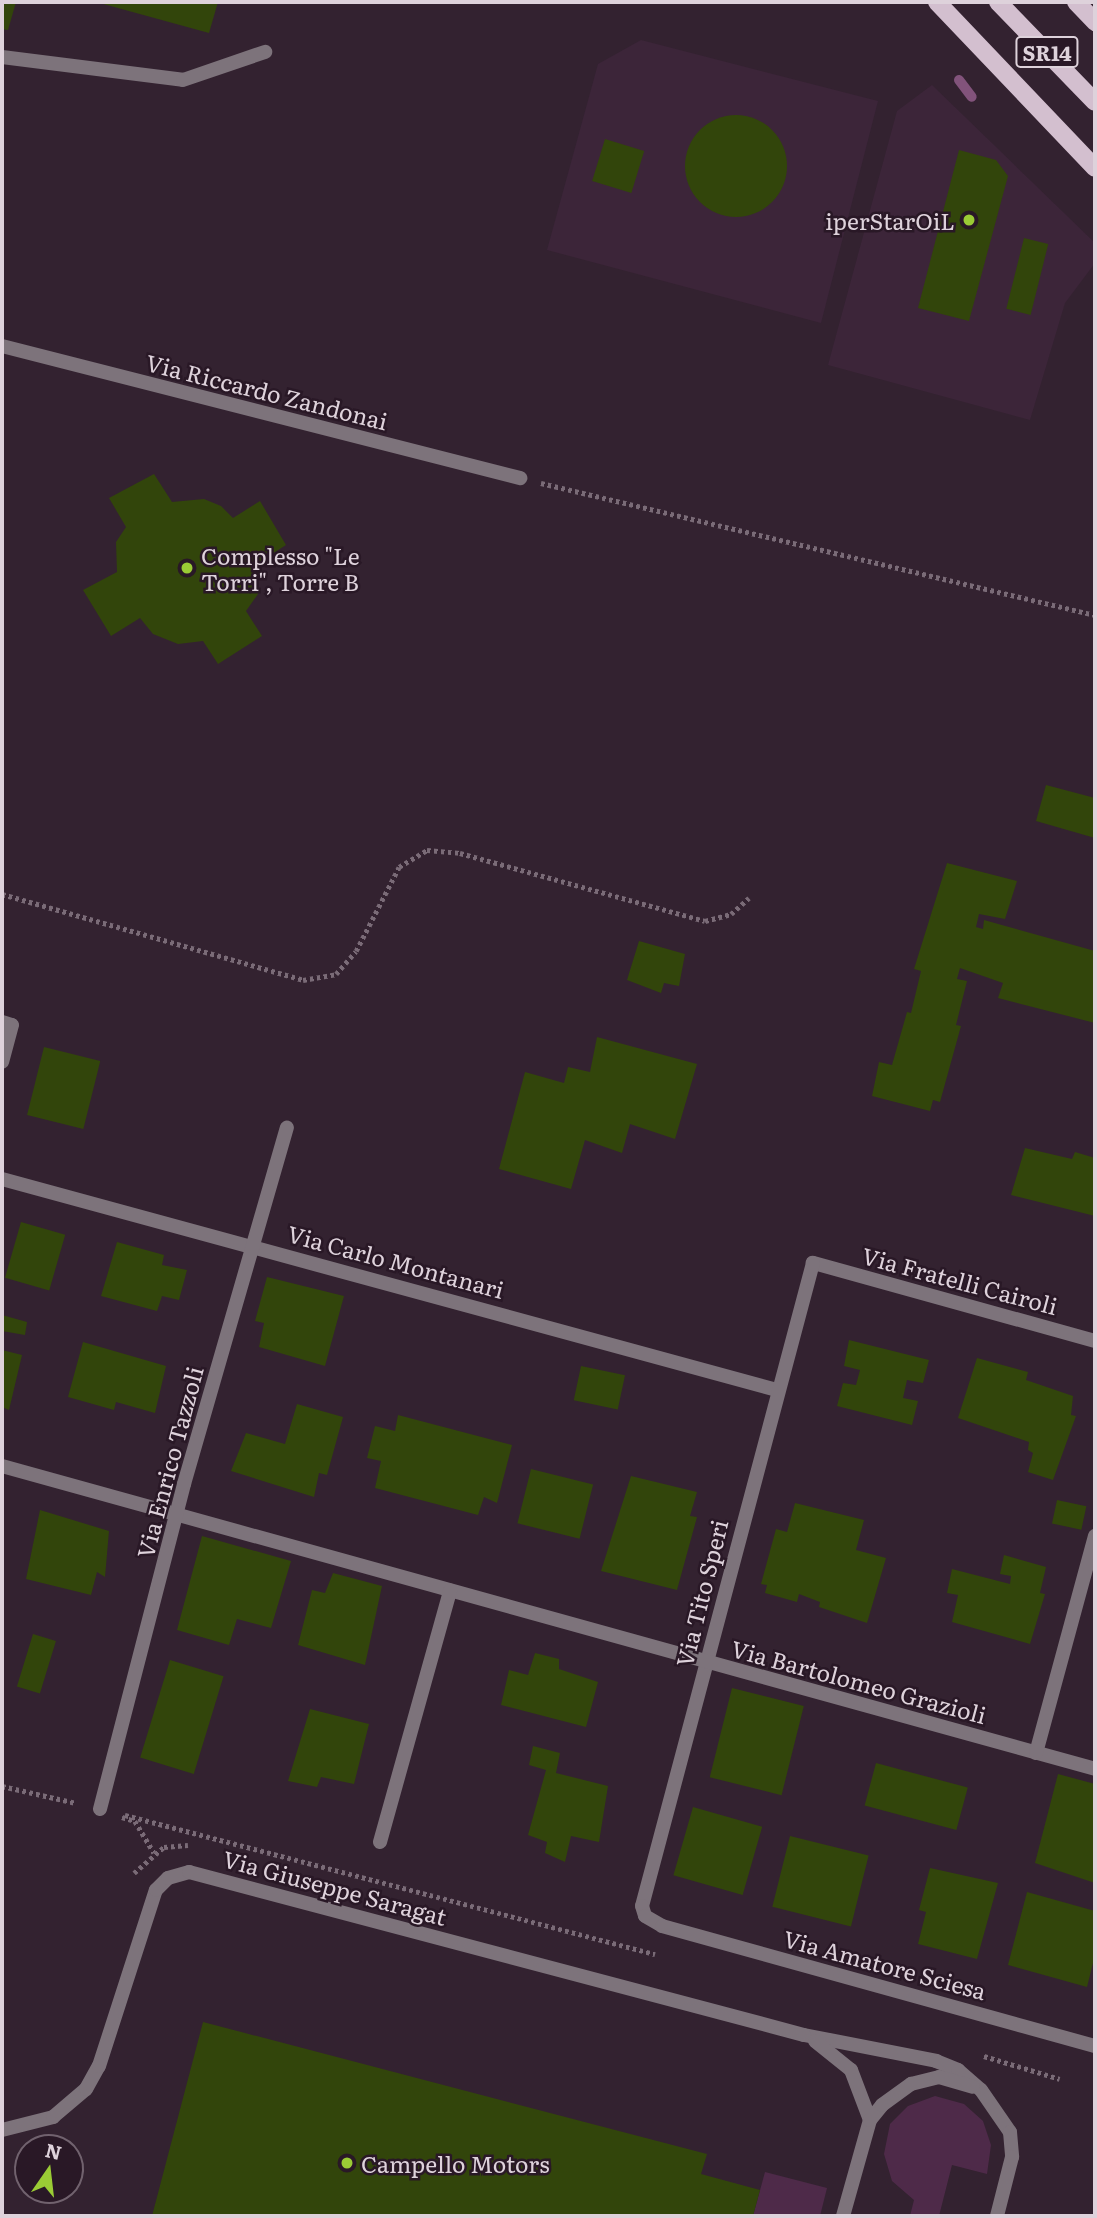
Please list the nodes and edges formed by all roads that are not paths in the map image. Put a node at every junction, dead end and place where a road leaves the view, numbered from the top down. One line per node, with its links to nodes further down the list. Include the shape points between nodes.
1 (937, 2): 8 (main road)
2 (998, 2): 7 (main road, SR14)
3 (1076, 2): 4 (main road, SR14)
4 (1095, 22)
5 (265, 52): 6 (street, via 183,80)
6 (2, 57)
7 (1095, 102)
8 (1095, 168)
9 (2, 346): 10 (street, Via Riccardo Zandonai)
10 (520, 478)
11 (2, 1022): 12 (street, via 12,1025)
12 (2, 1062)
13 (287, 1128): 15 (street, Via Enrico Tazzoli)
14 (2, 1179): 15 (street, Via Carlo Montanari)
15 (253, 1245): 18 (street, Via Carlo Montanari); 20 (street, Via Enrico Tazzoli)
16 (813, 1263): 17 (street, Via Fratelli Cairoli); 18 (street, Via Tito Speri)
17 (1095, 1341)
18 (776, 1390): 23 (street, Via Tito Speri)
19 (2, 1466): 20 (street, Via Bartolomeo Grazioli)
20 (178, 1512): 22 (street, Via Bartolomeo Grazioli); 26 (street, Via Enrico Tazzoli)
21 (1095, 1536): 24 (street)
22 (450, 1591): 23 (street, Via Bartolomeo Grazioli); 27 (street)
23 (706, 1662): 24 (street, Via Bartolomeo Grazioli); 28 (street, Via Tito Speri, via 642,1906 645,1916)
24 (1036, 1753): 25 (street, Via Bartolomeo Grazioli)
25 (1095, 1769)
26 (100, 1809)
27 (380, 1842)
28 (662, 1926): 30 (street, Via Amatore Sciesa)
29 (804, 2035): 31 (street, via 936,2061 958,2070); 32 (street, via 831,2050 851,2070); 33 (street, Via Giuseppe Saragat, via 197,1873 168,1878 152,1902 94,2077 76,2100 53,2118)
30 (1095, 2046)
31 (981, 2090): 32 (street, via 939,2077 911,2084 895,2093); 35 (street, via 1010,2132 1012,2157)
32 (870, 2120): 34 (street)
33 (2, 2130)
34 (844, 2216)
35 (997, 2216)

